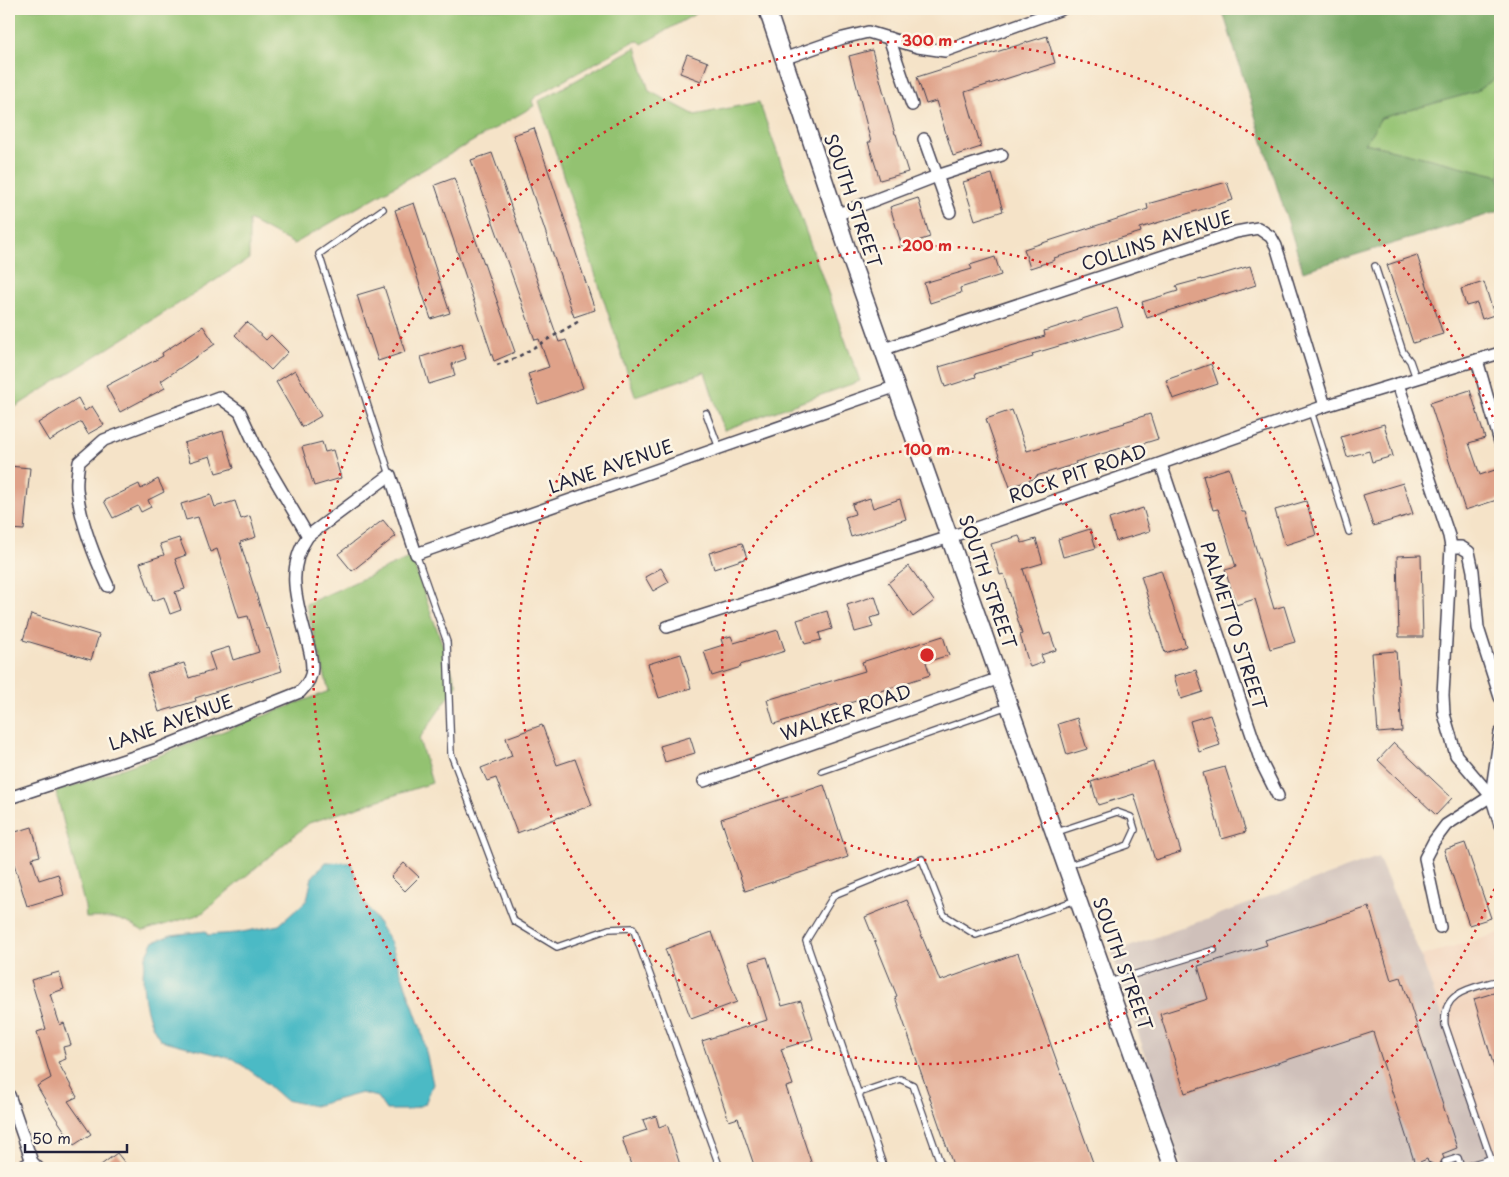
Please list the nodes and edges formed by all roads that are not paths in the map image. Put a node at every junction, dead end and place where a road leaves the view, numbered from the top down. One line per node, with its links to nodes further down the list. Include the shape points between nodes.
1 (767, 9): 4 (main road, SOUTH STREET)
2 (1062, 9): 3 (street, via 945,51)
3 (889, 38): 4 (street, via 868,32); 5 (street)
4 (783, 59): 11 (main road, SOUTH STREET)
5 (912, 104)
6 (924, 139): 8 (street)
7 (1002, 155): 8 (street)
8 (937, 176): 10 (street); 11 (street)
9 (383, 209): 25 (lane, via 319,254)
10 (950, 212)
11 (836, 215): 13 (main road, SOUTH STREET)
12 (1375, 266): 16 (lane, via 1403,352)
13 (884, 349): 18 (main road, SOUTH STREET); 19 (street, COLLINS AVENUE, via 1236,232 1258,228 1271,237 1276,246)
14 (1500, 352): 15 (street, ROCK PIT ROAD)
15 (1477, 360): 16 (street, ROCK PIT ROAD); 22 (street)
16 (1416, 378): 17 (street, ROCK PIT ROAD)
17 (1398, 384): 19 (street, ROCK PIT ROAD); 29 (street)
18 (896, 386): 23 (street, LANE AVENUE); 28 (main road, SOUTH STREET)
19 (1324, 406): 20 (street, ROCK PIT ROAD)
20 (1311, 411): 24 (street, ROCK PIT ROAD); 26 (lane)
21 (706, 413): 23 (lane)
22 (1500, 442)
23 (719, 448): 30 (street, LANE AVENUE)
24 (1161, 464): 28 (street, ROCK PIT ROAD); 39 (street, PALMETTO STREET, via 1261,762)
25 (390, 475): 27 (street); 30 (street)
26 (1349, 532)
27 (308, 536): 31 (street, via 240,412 219,397 104,440 80,462 76,488 94,556); 41 (street, LANE AVENUE, via 301,546 295,571 295,593 312,668 300,692 155,750)
28 (950, 537): 32 (street, ROCK PIT ROAD); 33 (main road, SOUTH STREET)
29 (1451, 547): 34 (street, via 1461,547 1469,552 1478,628); 40 (street, via 1444,714 1456,755)
30 (416, 554): 57 (lane, via 447,642 451,754 514,921 557,947 609,929 633,928)
31 (108, 586)
32 (667, 627)
33 (1000, 678): 35 (main road, SOUTH STREET); 38 (street, WALKER ROAD)
34 (1500, 697)
35 (1010, 706): 37 (lane); 43 (main road, SOUTH STREET)
36 (1500, 733): 40 (street)
37 (822, 771)
38 (704, 781)
39 (1278, 796)
40 (1491, 796): 42 (street); 46 (street, via 1446,825 1425,858)
41 (9, 798)
42 (1500, 825)
43 (1055, 833): 44 (main road, SOUTH STREET); 44 (lane, via 1117,812 1131,817 1135,830 1128,845)
44 (1067, 866): 45 (main road, SOUTH STREET)
45 (1078, 900): 49 (main road, SOUTH STREET); 50 (lane, via 976,935 944,915 922,860 834,895 806,941)
46 (1440, 927)
47 (1214, 950): 49 (lane)
48 (1500, 980): 52 (lane, via 1454,996 1444,1015)
49 (1108, 983): 60 (main road, SOUTH STREET)
50 (859, 1093): 58 (lane); 59 (lane, via 900,1079 913,1085)
51 (9, 1095): 54 (street)
52 (1490, 1159): 61 (lane); 62 (lane)
53 (1445, 1162): 61 (lane, via 1458,1158)
54 (35, 1165): 56 (street)
55 (1500, 1165): 62 (lane)
56 (19, 1168)
57 (720, 1168)
58 (884, 1168)
59 (942, 1168)
60 (1173, 1168)
61 (1461, 1168)
62 (1494, 1168)

